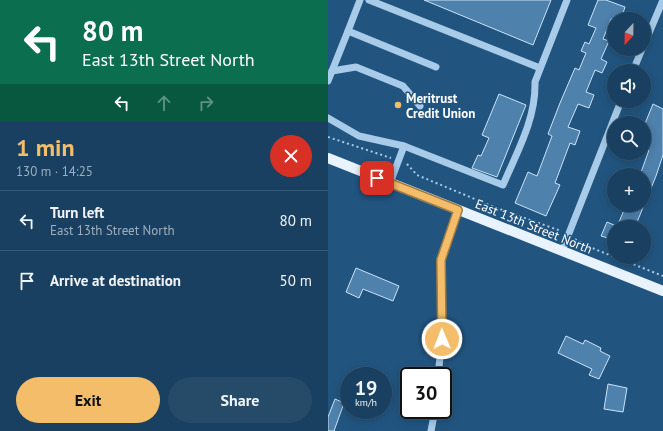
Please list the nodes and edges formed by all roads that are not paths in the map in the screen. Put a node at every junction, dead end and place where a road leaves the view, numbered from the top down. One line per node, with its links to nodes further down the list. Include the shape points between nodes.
1 (360, 0): 6 (street)
2 (369, 0): 8 (street)
3 (567, 0): 8 (street)
4 (663, 0): 5 (street)
5 (651, 28)
6 (348, 31): 7 (street); 9 (street)
7 (436, 67)
8 (540, 68): 14 (street, via 535,82 532,115 503,186)
9 (332, 71): 10 (street); 11 (street, via 356,67 403,86)
10 (328, 81)
11 (420, 106)
12 (618, 108): 18 (street)
13 (328, 118): 14 (street, via 359,136)
14 (404, 146): 16 (street)
15 (328, 158): 16 (main road, East 13th Street North)
16 (390, 183): 17 (main road, East 13th Street North)
17 (458, 210): 18 (main road, East 13th Street North); 20 (street, via 441,260 442,339)
18 (562, 251): 19 (main road, East 13th Street North)
19 (663, 291)
20 (439, 367)
21 (433, 419): 22 (street)
22 (431, 431)

